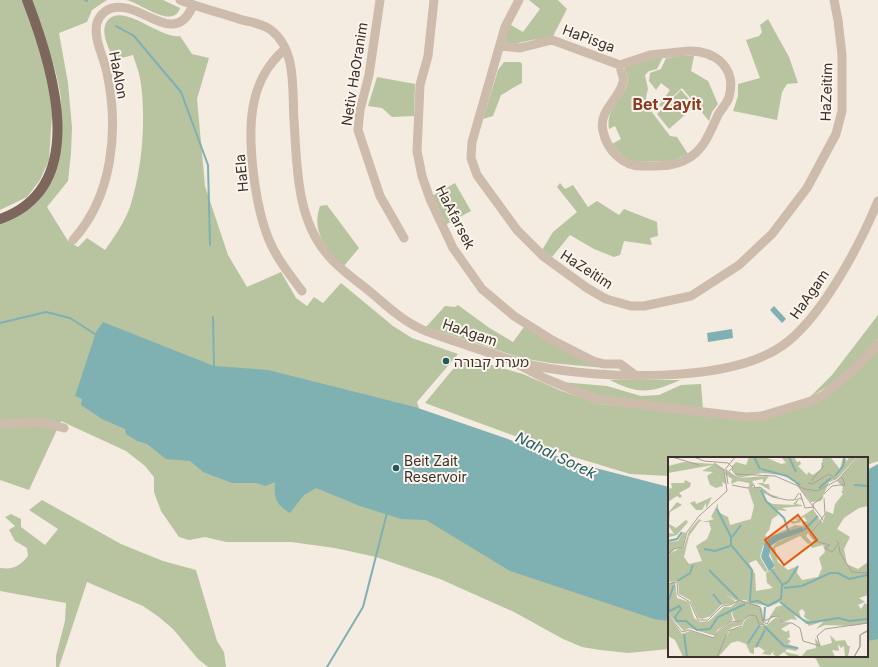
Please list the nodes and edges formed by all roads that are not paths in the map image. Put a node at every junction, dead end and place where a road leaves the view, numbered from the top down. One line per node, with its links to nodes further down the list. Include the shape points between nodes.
1 (27, 0): 12 (main road, via 54,83 57,114 55,144 50,171 38,193 21,209)
2 (180, 0): 7 (street, HaAgam)
3 (380, 0): 13 (street, Netiv HaOranim, via 358,130 380,196)
4 (434, 0): 18 (street, HaAfarsek, via 428,56 420,85 417,152 430,199 453,248 482,289 514,316 552,340 593,361 620,364)
5 (519, 0): 8 (street, HaZeitim, via 505,27)
6 (834, 0): 8 (street, HaZeitim, via 841,46 841,118 834,140 807,188 772,234 739,265 691,296 644,306 625,305 606,299 543,256 517,230 477,175 471,158 472,142)
7 (193, 5): 9 (street, HaAgam, via 267,28 278,37); 14 (street, HaAlon, via 187,17 172,24 121,7 108,9 99,18 96,31 107,72 112,139 99,199 83,229)
8 (500, 46): 10 (street, HaPisga, via 520,48 552,40)
9 (284, 50): 15 (street, HaEla, via 266,72 256,94 252,118 253,153 258,204 265,230 280,260); 17 (street, HaAgam, via 292,68 294,124 302,203 319,244 339,266 411,324)
10 (620, 65): 10 (street, HaPisga, via 623,83 605,112 602,124 605,140 614,153 627,164 639,166 676,164 695,154 709,136 728,98 729,78 722,62 707,53 682,51 640,57)
11 (878, 201): 18 (street, HaAgam, via 858,243 821,305 803,328 782,347 756,360 724,369 685,374)
12 (0, 219)
13 (404, 238)
14 (73, 240)
15 (302, 291)
16 (878, 344): 17 (street, via 824,395 762,416 746,417 595,398 544,378)
17 (512, 360): 18 (street, HaAgam, via 568,371)
18 (635, 375)
19 (0, 424): 20 (street, via 41,422)
20 (64, 428)

